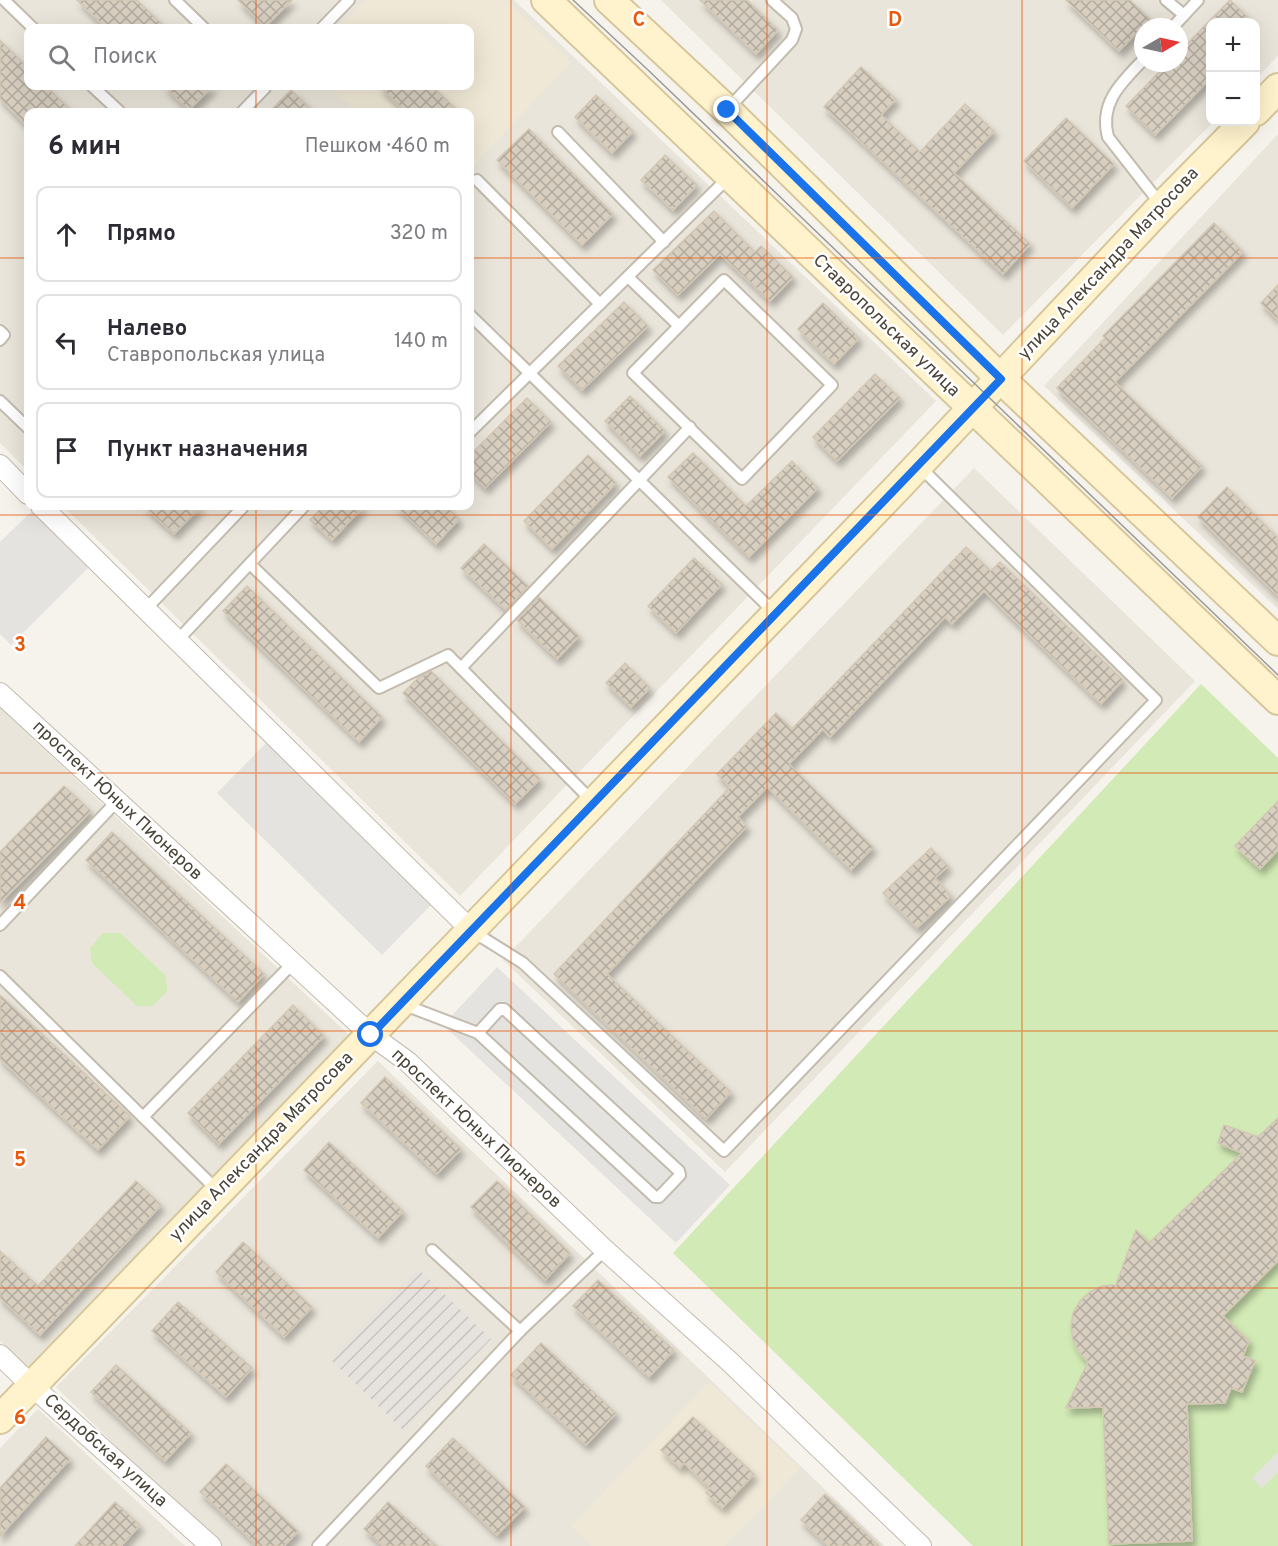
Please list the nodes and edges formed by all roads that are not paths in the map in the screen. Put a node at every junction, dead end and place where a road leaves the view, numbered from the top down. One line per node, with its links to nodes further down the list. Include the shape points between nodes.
1 (4, 0): 11 (lane)
2 (175, 0): 12 (lane)
3 (350, 0): 13 (lane)
4 (546, 0): 24 (street, Ставропольская улица)
5 (609, 0): 21 (street)
6 (772, 0): 21 (lane, via 792,18 796,29 792,40)
7 (1166, 0): 9 (lane)
8 (1198, 0): 9 (lane)
9 (1184, 15): 10 (lane)
10 (1181, 18)
11 (29, 24)
12 (200, 24)
13 (326, 24)
14 (1134, 70): 26 (lane, via 1117,88 1105,125 1108,137)
15 (1278, 88): 18 (street)
16 (96, 90): 19 (lane)
17 (261, 90): 20 (lane)
18 (1260, 107)
19 (116, 108)
20 (246, 108)
21 (727, 110): 35 (street)
22 (1241, 126): 26 (street, улица Александра Матросова)
23 (558, 132): 27 (lane)
24 (731, 175): 27 (lane); 37 (street, Ставропольская улица)
25 (477, 180): 29 (lane)
26 (1162, 206): 35 (street, улица Александра Матросова)
27 (664, 242): 28 (lane)
28 (628, 277): 29 (lane); 31 (lane)
29 (600, 304): 34 (lane)
30 (474, 319): 34 (lane)
31 (679, 326): 40 (lane, via 633,373); 40 (lane, via 724,280 832,385 742,478)
32 (0, 331): 33 (lane, via 4,335)
33 (0, 340)
34 (529, 374): 39 (lane); 43 (lane)
35 (1001, 379): 37 (street, улица Александра Матросова); 52 (street)
36 (0, 401): 38 (lane)
37 (972, 408): 42 (street, улица Александра Матросова); 55 (street, Ставропольская улица)
38 (24, 424)
39 (474, 428)
40 (690, 428): 43 (lane)
41 (0, 465): 44 (street)
42 (919, 465): 50 (street, улица Александра Матросова); 59 (lane, via 1156,700 724,1151 523,963)
43 (639, 481): 50 (lane); 53 (lane)
44 (24, 483)
45 (44, 510): 49 (street)
46 (240, 510): 49 (lane)
47 (300, 510): 48 (lane)
48 (250, 564): 51 (lane); 53 (lane, via 379,688 448,654)
49 (145, 610): 51 (street)
50 (776, 614): 57 (street, улица Александра Матросова)
51 (177, 641): 59 (street)
52 (1278, 641)
53 (461, 668): 57 (lane)
54 (0, 693): 56 (street, проспект Юных Пионеров)
55 (1278, 700)
56 (117, 801): 58 (lane); 60 (street, проспект Юных Пионеров)
57 (594, 803): 59 (street, улица Александра Матросова)
58 (0, 925)
59 (471, 930): 62 (street, улица Александра Матросова)
60 (293, 963): 64 (street, проспект Юных Пионеров); 65 (lane)
61 (0, 976): 65 (lane)
62 (402, 1004): 63 (lane); 64 (street, улица Александра Матросова)
63 (478, 1033): 63 (lane, via 655,1197 680,1175 504,1009)
64 (371, 1035): 66 (street, улица Александра Матросова); 68 (street, проспект Юных Пионеров, via 408,1062)
65 (143, 1117): 66 (lane)
66 (218, 1191): 71 (street, улица Александра Матросова)
67 (432, 1250): 69 (lane)
68 (605, 1250): 69 (lane); 75 (street, проспект Юных Пионеров, via 730,1362)
69 (520, 1332): 74 (lane)
70 (0, 1355): 71 (street, Сердобская улица)
71 (32, 1386): 72 (street, улица Александра Матросова); 73 (street, Сердобская улица)
72 (0, 1419)
73 (211, 1546)
74 (318, 1546)
75 (921, 1546)

